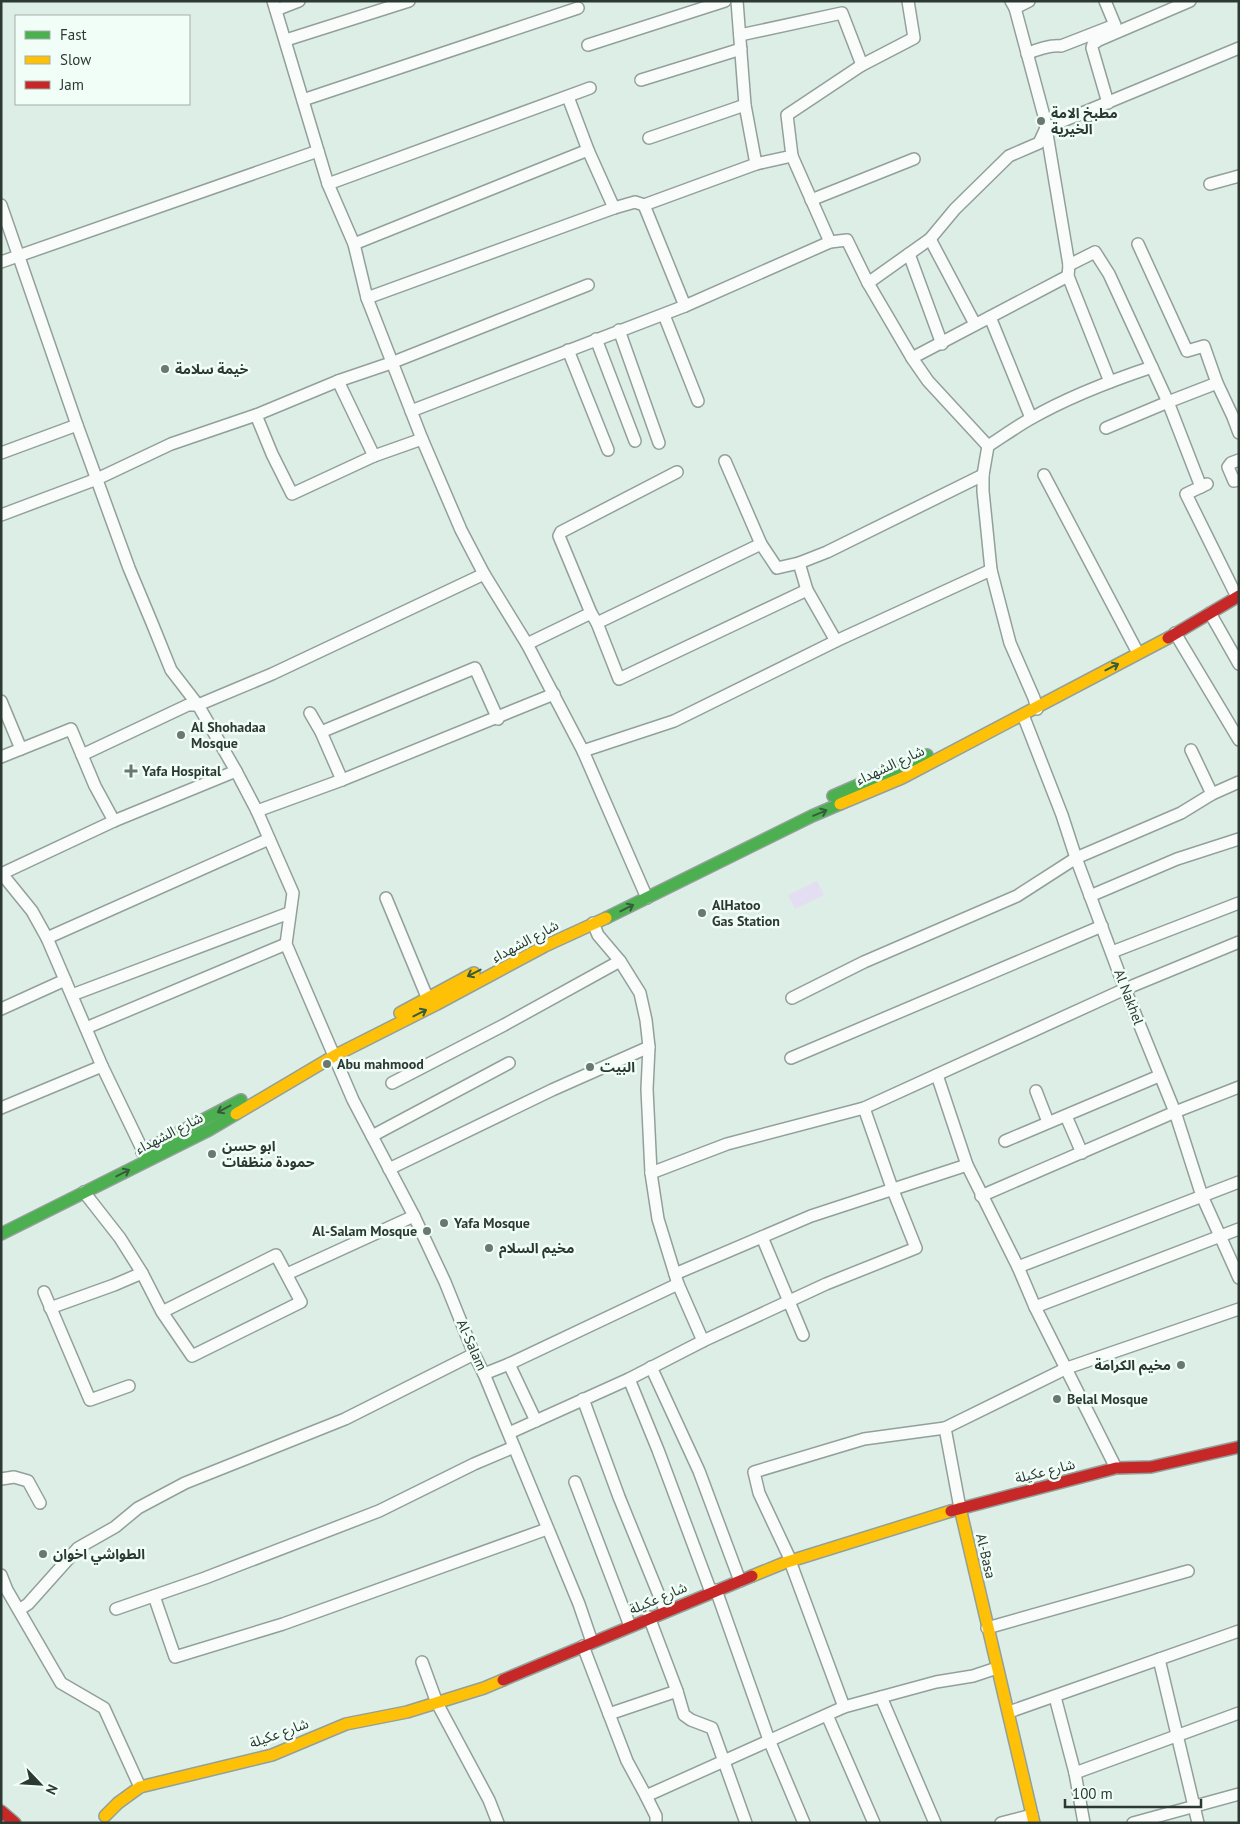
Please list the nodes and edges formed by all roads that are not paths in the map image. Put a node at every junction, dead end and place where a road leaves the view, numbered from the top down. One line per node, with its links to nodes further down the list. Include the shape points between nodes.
1 (299, 1): 10 (street)
2 (409, 1): 15 (street)
3 (725, 1): 16 (street)
4 (737, 1): 14 (street)
5 (838, 1): 13 (street)
6 (908, 1): 20 (street, via 914,38)
7 (1029, 1): 11 (street)
8 (1106, 1): 19 (street, via 1115,26 1061,46 1037,49)
9 (1190, 1): 25 (street, via 1093,44)
10 (275, 5): 15 (street)
11 (1013, 5): 19 (street)
12 (578, 8): 24 (street)
13 (842, 13): 14 (street); 20 (street)
14 (740, 35): 18 (street)
15 (286, 40): 24 (street)
16 (588, 45)
17 (1239, 48): 25 (street)
18 (741, 49): 21 (street); 26 (street)
19 (1027, 54): 27 (street)
20 (862, 65): 31 (street, via 787,115)
21 (641, 80)
22 (590, 88): 23 (street)
23 (568, 98): 29 (street); 35 (street)
24 (302, 100): 30 (street)
25 (1108, 104): 27 (street)
26 (744, 105): 28 (street); 33 (street)
27 (1046, 128): 41 (street, via 1039,143 1009,156 955,209); 48 (street)
28 (649, 138)
29 (588, 150): 40 (street); 43 (street)
30 (318, 151): 35 (street); 46 (street)
31 (792, 156): 33 (street); 37 (street)
32 (914, 159): 37 (street)
33 (756, 164): 39 (street)
34 (1239, 176): 36 (street)
35 (328, 184): 43 (street)
36 (1210, 184)
37 (811, 200): 42 (street)
38 (1, 205): 46 (street)
39 (644, 205): 40 (street, via 635,202); 52 (street)
40 (614, 208): 51 (street)
41 (930, 239): 45 (street); 55 (street)
42 (830, 242): 49 (street, via 847,240); 52 (street)
43 (354, 244): 51 (street)
44 (1138, 244): 65 (street, via 1187,351 1204,346)
45 (909, 254): 49 (street); 58 (street)
46 (20, 256): 47 (street); 71 (street)
47 (1, 262)
48 (1068, 270): 54 (street); 62 (street, via 1095,252 1109,274); 64 (street)
49 (868, 283): 60 (street)
50 (588, 285): 61 (street)
51 (367, 298): 61 (street)
52 (685, 306): 53 (street)
53 (664, 315): 56 (street); 66 (street)
54 (990, 317): 55 (street); 70 (street)
55 (975, 324): 58 (street)
56 (619, 330): 57 (street); 76 (street)
57 (596, 339): 59 (street); 75 (street)
58 (942, 344): 60 (street)
59 (568, 350): 68 (street); 78 (street)
60 (912, 358): 77 (street, via 928,382)
61 (391, 363): 63 (street); 68 (street)
62 (1152, 367): 64 (street); 67 (street)
63 (338, 381): 69 (street); 80 (street)
64 (1110, 382): 70 (street)
65 (1217, 383): 67 (street); 73 (street)
66 (698, 401)
67 (1168, 402): 72 (street); 94 (street, via 1204,485 1186,494)
68 (412, 411): 74 (street)
69 (256, 415): 80 (street, via 292,494); 86 (street, via 171,444)
70 (1031, 418): 77 (street)
71 (77, 425): 79 (street); 86 (street)
72 (1106, 428)
73 (1239, 433)
74 (422, 439): 80 (street); 92 (street, via 458,524)
75 (635, 440)
76 (659, 443)
77 (988, 446): 84 (street)
78 (608, 450)
79 (1, 453)
80 (374, 456)
81 (1239, 460): 87 (street, via 1228,467 1234,481)
82 (725, 461): 89 (street)
83 (677, 472): 96 (street, via 561,532 559,536)
84 (983, 475): 90 (street); 91 (street)
85 (1044, 475): 100 (street)
86 (97, 479): 88 (street); 105 (street, via 171,670)
87 (1239, 480)
88 (1, 514)
89 (761, 544): 90 (street, via 776,568); 96 (street)
90 (799, 563): 93 (street)
91 (991, 570): 98 (street); 104 (street, via 1010,643)
92 (484, 574): 99 (street); 105 (street, via 272,674)
93 (807, 590): 96 (street, via 619,679); 98 (street)
94 (1238, 596): 95 (main road, شارع الشهداء)
95 (1210, 613): 97 (main road, شارع الشهداء); 101 (street)
96 (594, 618): 99 (street)
97 (1175, 633): 100 (main road, شارع الشهداء); 111 (street)
98 (836, 641): 114 (street, via 674,721)
99 (527, 644): 102 (street)
100 (1138, 653): 104 (main road, شارع الشهداء, one-way to 100, via 1060,696)
101 (1239, 664)
102 (554, 694): 109 (street); 114 (street)
103 (1, 700): 107 (street)
104 (1035, 703): 108 (main road, شارع الشهداء); 127 (main road, شارع الشهداء, via 809,807)
105 (198, 705): 115 (street, via 188,705); 117 (street)
106 (310, 713): 110 (street)
107 (4, 714): 112 (street)
108 (1023, 715): 125 (street, Al Nakhel); 127 (main road, شارع الشهداء, one-way to 108, via 902,778)
109 (498, 718): 110 (street, via 475,668); 118 (street)
110 (321, 732): 118 (street)
111 (1239, 740)
112 (21, 749): 115 (street, via 71,729); 116 (street)
113 (1191, 750): 120 (street)
114 (583, 751): 127 (street)
115 (82, 755): 122 (street)
116 (1, 757)
117 (236, 771): 121 (street); 122 (street)
118 (342, 780): 121 (street)
119 (1239, 782): 120 (street)
120 (1212, 794): 125 (street, via 1181,813)
121 (257, 811): 123 (street)
122 (114, 821): 126 (street)
123 (269, 839): 131 (street, via 294,893); 134 (street)
124 (1239, 839): 128 (street, via 1177,859)
125 (1076, 858): 128 (street, Al Nakhel); 143 (street, via 1017,896 864,962)
126 (1, 874): 134 (street, via 32,911)
127 (646, 893): 132 (main road, شارع الشهداء, one-way to 127); 142 (main road, شارع الشهداء, one-way to 142)
128 (1090, 896): 133 (street, Al Nakhel)
129 (386, 898): 142 (street)
130 (1239, 903): 137 (street)
131 (289, 913): 136 (street); 141 (street)
132 (593, 923): 138 (street, via 598,935); 147 (main road, شارع الشهداء, one-way to 132)
133 (1102, 926): 137 (street, Al Nakhel); 148 (street)
134 (48, 938): 139 (street)
135 (1239, 942): 140 (street)
136 (286, 944): 145 (street); 147 (street, Al-Salam)
137 (1112, 952): 140 (street, Al Nakhel)
138 (620, 961): 146 (street, via 640,993); 153 (street)
139 (65, 980): 141 (street); 144 (street)
140 (1125, 989): 151 (street); 152 (street, Al Nakhel)
141 (72, 995): 145 (street)
142 (427, 997): 147 (main road, شارع الشهداء)
143 (792, 998)
144 (1, 1009)
145 (86, 1028): 150 (street)
146 (649, 1047): 166 (street); 167 (street, via 647,1089)
147 (332, 1054): 161 (street, Al-Salam); 163 (main road, شارع الشهداء, one-way to 163); 170 (main road, شارع الشهداء, one-way to 147, via 209,1130)
148 (791, 1058)
149 (509, 1063): 161 (street)
150 (102, 1066): 156 (street); 163 (street)
151 (937, 1075): 157 (street); 165 (street)
152 (1160, 1076): 158 (street, Al Nakhel); 159 (street)
153 (392, 1083)
154 (1239, 1088): 158 (street)
155 (1036, 1091): 160 (street)
156 (1, 1108)
157 (864, 1108): 167 (street, via 726,1144); 169 (street)
158 (1175, 1112): 164 (street); 172 (street, Al Nakhel)
159 (1066, 1116): 160 (street); 164 (street)
160 (1048, 1122): 162 (street)
161 (372, 1136): 166 (street, Al-Salam)
162 (1005, 1141)
163 (143, 1151): 174 (main road, شارع الشهداء)
164 (1082, 1152): 171 (street)
165 (967, 1165): 169 (street); 171 (street)
166 (389, 1169): 173 (street, Al-Salam)
167 (651, 1173): 183 (street, via 658,1219)
168 (1239, 1182): 172 (street)
169 (892, 1188): 178 (street); 185 (street, via 916,1248)
170 (84, 1192): 176 (main road, شارع الشهداء); 180 (street)
171 (981, 1196): 179 (street)
172 (1202, 1196): 177 (street, Al Nakhel); 179 (street)
173 (414, 1216): 181 (street); 192 (street, Al-Salam)
174 (1, 1224)
175 (1239, 1229): 177 (street)
176 (1, 1234)
177 (1220, 1236): 182 (street, Al Nakhel); 186 (street)
178 (762, 1237): 183 (street); 185 (street)
179 (1018, 1267): 186 (street)
180 (142, 1273): 187 (street); 189 (street)
181 (287, 1274): 189 (street, via 276,1255); 189 (street, via 301,1302 192,1356)
182 (1239, 1278)
183 (677, 1279): 191 (street); 193 (street)
184 (44, 1292): 187 (street)
185 (790, 1302): 190 (street); 191 (street)
186 (1035, 1307): 195 (street)
187 (50, 1308): 198 (street, via 90,1400)
188 (1239, 1309): 195 (street)
189 (162, 1312)
190 (803, 1335)
191 (703, 1342): 194 (street)
192 (474, 1354): 196 (street, Al-Salam); 219 (street, via 345,1419 185,1483 138,1508 115,1527 78,1548)
193 (509, 1364): 196 (street); 200 (street)
194 (651, 1367): 197 (street); 214 (street, via 699,1471)
195 (1067, 1368): 201 (street); 205 (street)
196 (484, 1374): 202 (street, Al-Salam)
197 (629, 1379): 199 (street); 215 (street)
198 (129, 1386)
199 (583, 1399): 200 (street); 220 (street)
200 (536, 1421): 202 (street)
201 (945, 1428): 209 (street, Al-Basa); 211 (street, via 864,1439 754,1472 759,1492)
202 (509, 1432): 204 (street, Al-Salam)
203 (1239, 1446): 205 (main road, شارع عكيلة, via 1151,1467)
204 (514, 1447): 210 (street, Al-Salam); 217 (street, via 379,1512)
205 (1116, 1468): 209 (main road, شارع عكيلة)
206 (2, 1477): 208 (street, via 28,1481)
207 (575, 1482): 222 (street)
208 (40, 1503)
209 (960, 1508): 211 (main road, شارع عكيلة); 223 (main road, Al-Basa)
210 (547, 1529): 217 (street, via 283,1624 175,1657); 225 (street, Al-Salam, via 579,1604)
211 (790, 1561): 214 (main road, شارع عكيلة); 233 (street)
212 (1188, 1571): 223 (street)
213 (1, 1575): 216 (street)
214 (740, 1581): 215 (main road, شارع عكيلة)
215 (713, 1591): 220 (main road, شارع عكيلة); 239 (street)
216 (4, 1592): 219 (street)
217 (154, 1596): 218 (street)
218 (116, 1609)
219 (19, 1610): 242 (street, via 61,1683 104,1708)
220 (665, 1610): 221 (main road, شارع عكيلة)
221 (649, 1617): 222 (main road, شارع عكيلة); 229 (street)
222 (630, 1626): 225 (main road, شارع عكيلة)
223 (987, 1628): 228 (main road, Al-Basa)
224 (1239, 1631): 226 (street)
225 (587, 1644): 232 (main road, شارع عكيلة, via 484,1688); 236 (street, Al-Salam)
226 (1159, 1659): 230 (street); 238 (street)
227 (422, 1662): 232 (street)
228 (997, 1668): 231 (street); 234 (main road, Al-Basa)
229 (677, 1691): 236 (street); 240 (street, via 684,1715 712,1728)
230 (1054, 1696): 234 (street); 241 (street)
231 (881, 1697): 233 (street); 255 (street)
232 (437, 1703): 242 (main road, شارع عكيلة, via 346,1724 272,1754); 250 (street)
233 (844, 1707): 237 (street)
234 (1009, 1712): 247 (main road, Al-Basa)
235 (1239, 1713): 238 (street)
236 (609, 1714): 244 (street, Al-Salam, via 627,1761)
237 (827, 1715): 239 (street); 254 (street)
238 (1176, 1737): 241 (street); 245 (street)
239 (769, 1740): 240 (street); 253 (street)
240 (724, 1760): 244 (street); 252 (street)
241 (1075, 1773): 257 (street)
242 (140, 1787): 248 (main road, شارع عكيلة, via 118,1803)
243 (1239, 1794): 245 (street)
244 (646, 1796): 251 (street, Al-Salam)
245 (1194, 1806): 258 (street); 259 (street)
246 (1, 1811): 249 (main road)
247 (1033, 1819): 256 (street)
248 (102, 1821)
249 (15, 1823)
250 (498, 1823)
251 (656, 1823)
252 (746, 1823)
253 (804, 1823)
254 (874, 1823)
255 (935, 1823)
256 (1001, 1823)
257 (1084, 1823)
258 (1132, 1823)
259 (1198, 1823)

